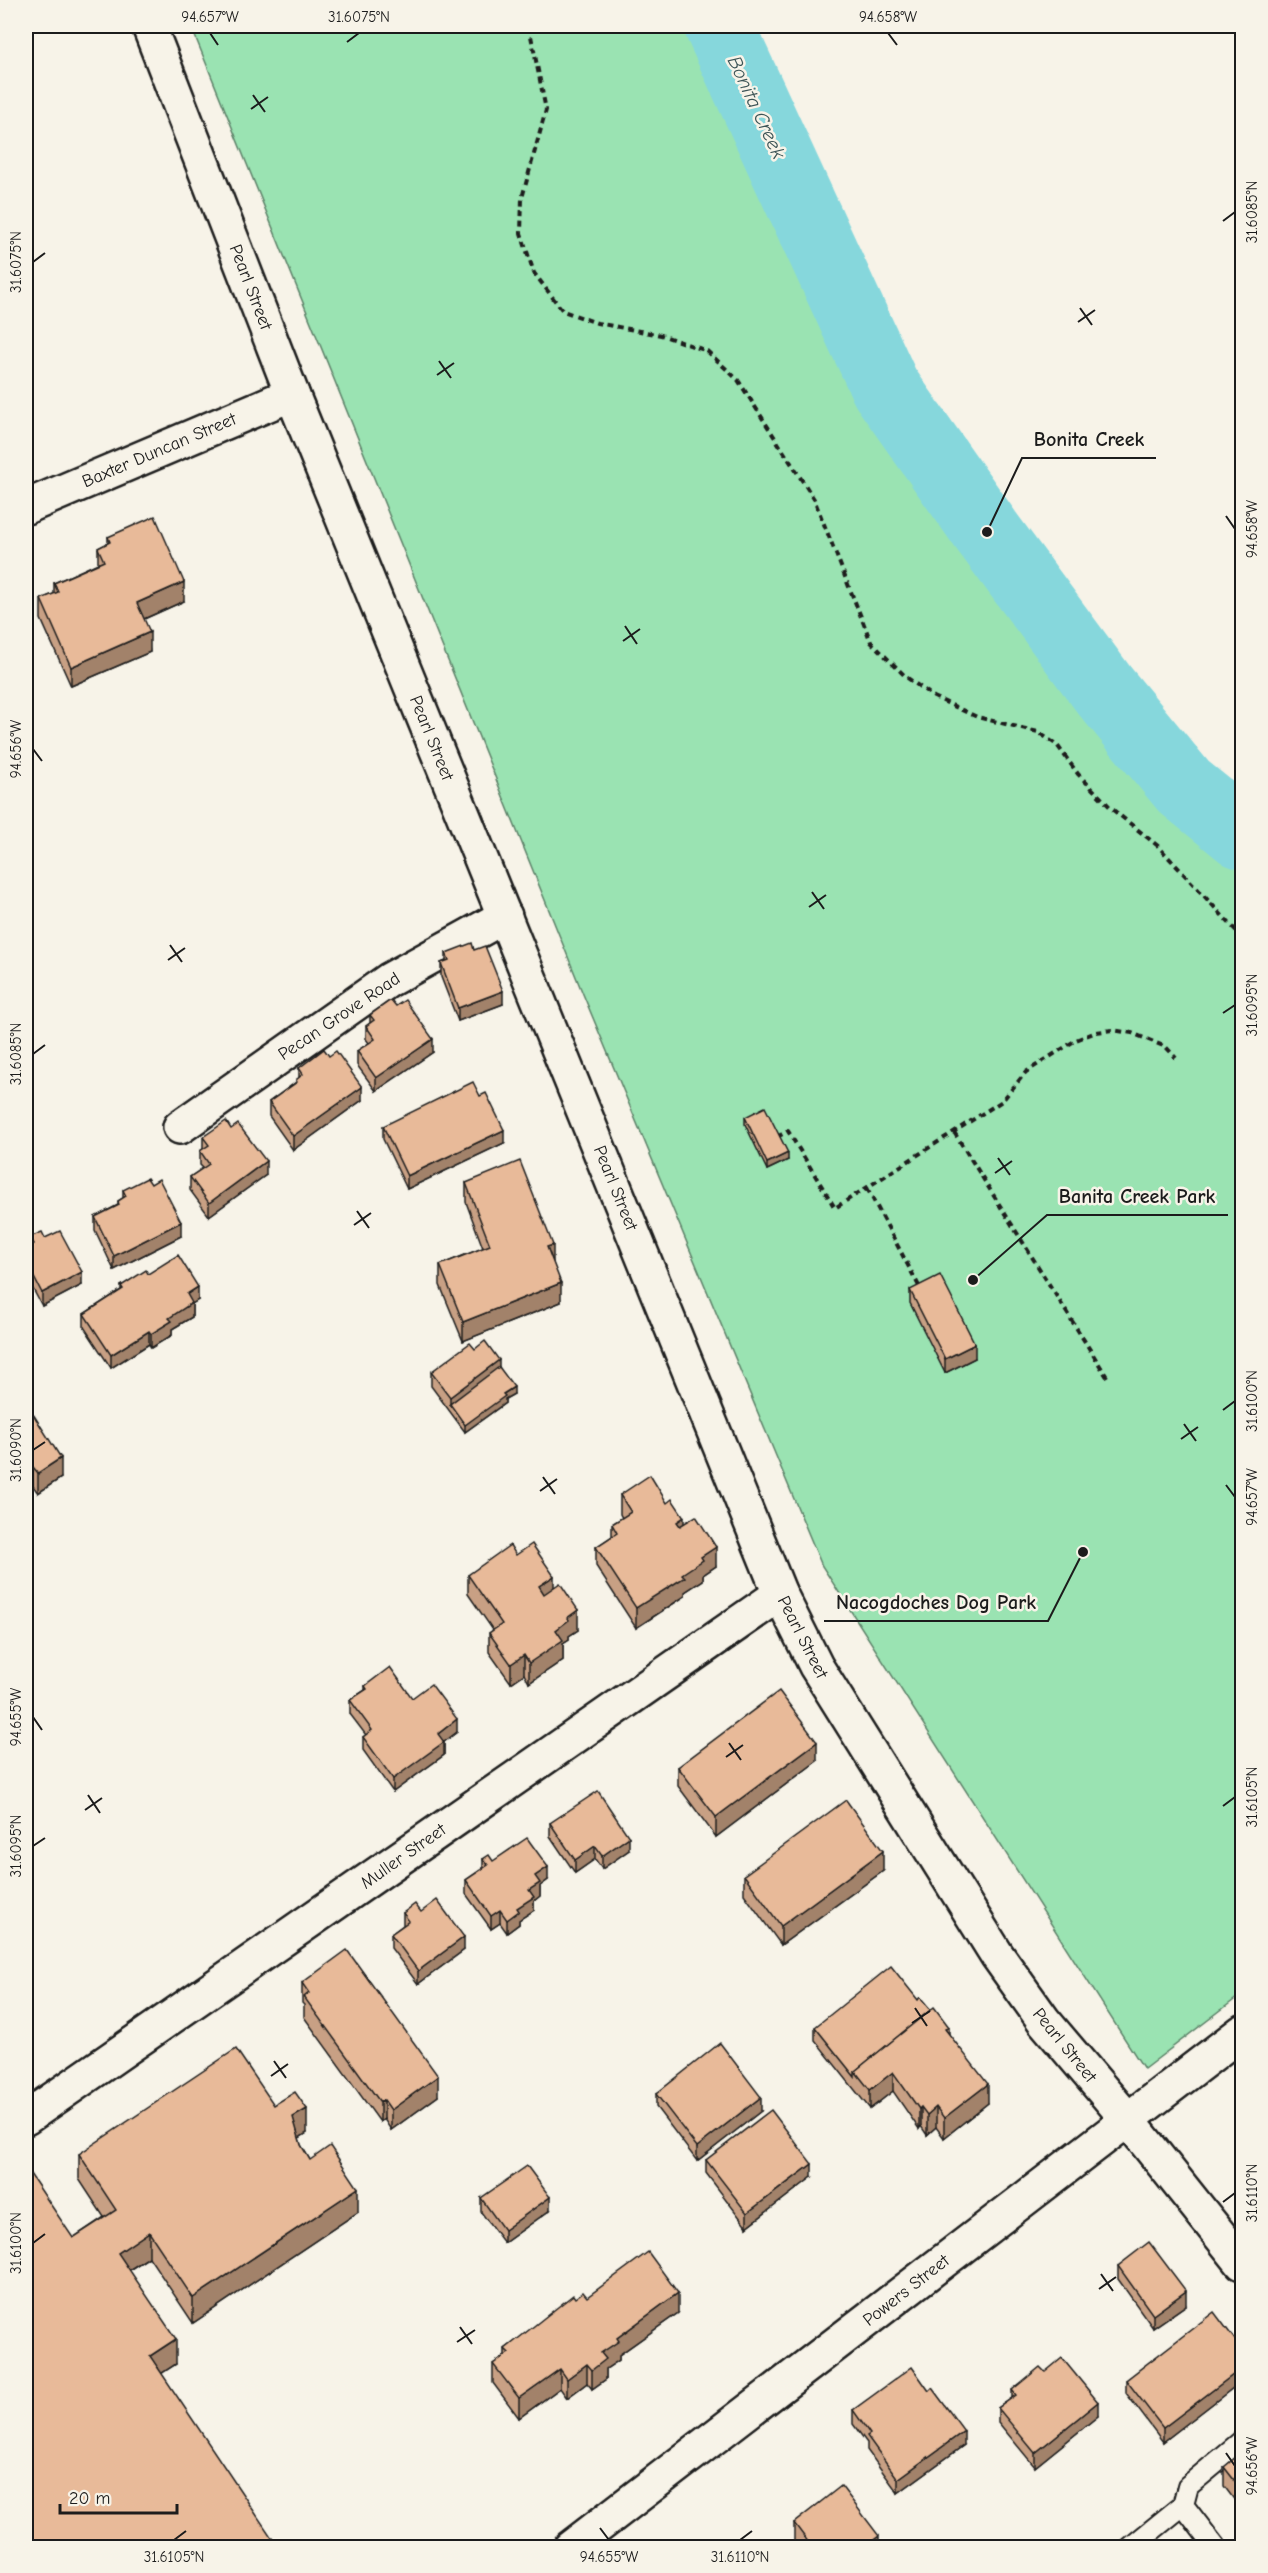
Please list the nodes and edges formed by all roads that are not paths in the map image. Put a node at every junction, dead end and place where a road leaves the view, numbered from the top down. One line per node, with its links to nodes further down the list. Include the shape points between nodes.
1 (149, 26): 2 (street, Pearl Street)
2 (292, 394): 3 (street, Baxter Duncan Street); 4 (street, Pearl Street)
3 (26, 507)
4 (505, 916): 5 (street, Pecan Grove Road, via 389,980); 6 (street, Pearl Street)
5 (180, 1127)
6 (780, 1594): 8 (street, Muller Street); 9 (street, Pearl Street, via 816,1666 996,1955 1044,2021)
7 (1242, 2032): 9 (street, Powers Street)
8 (26, 2118)
9 (1128, 2120): 10 (street, Pearl Street); 13 (street, Powers Street)
10 (1242, 2263)
11 (1242, 2441): 12 (lane, via 1188,2486)
12 (1184, 2505): 14 (lane); 15 (lane)
13 (570, 2547)
14 (1131, 2547)
15 (1216, 2547)

